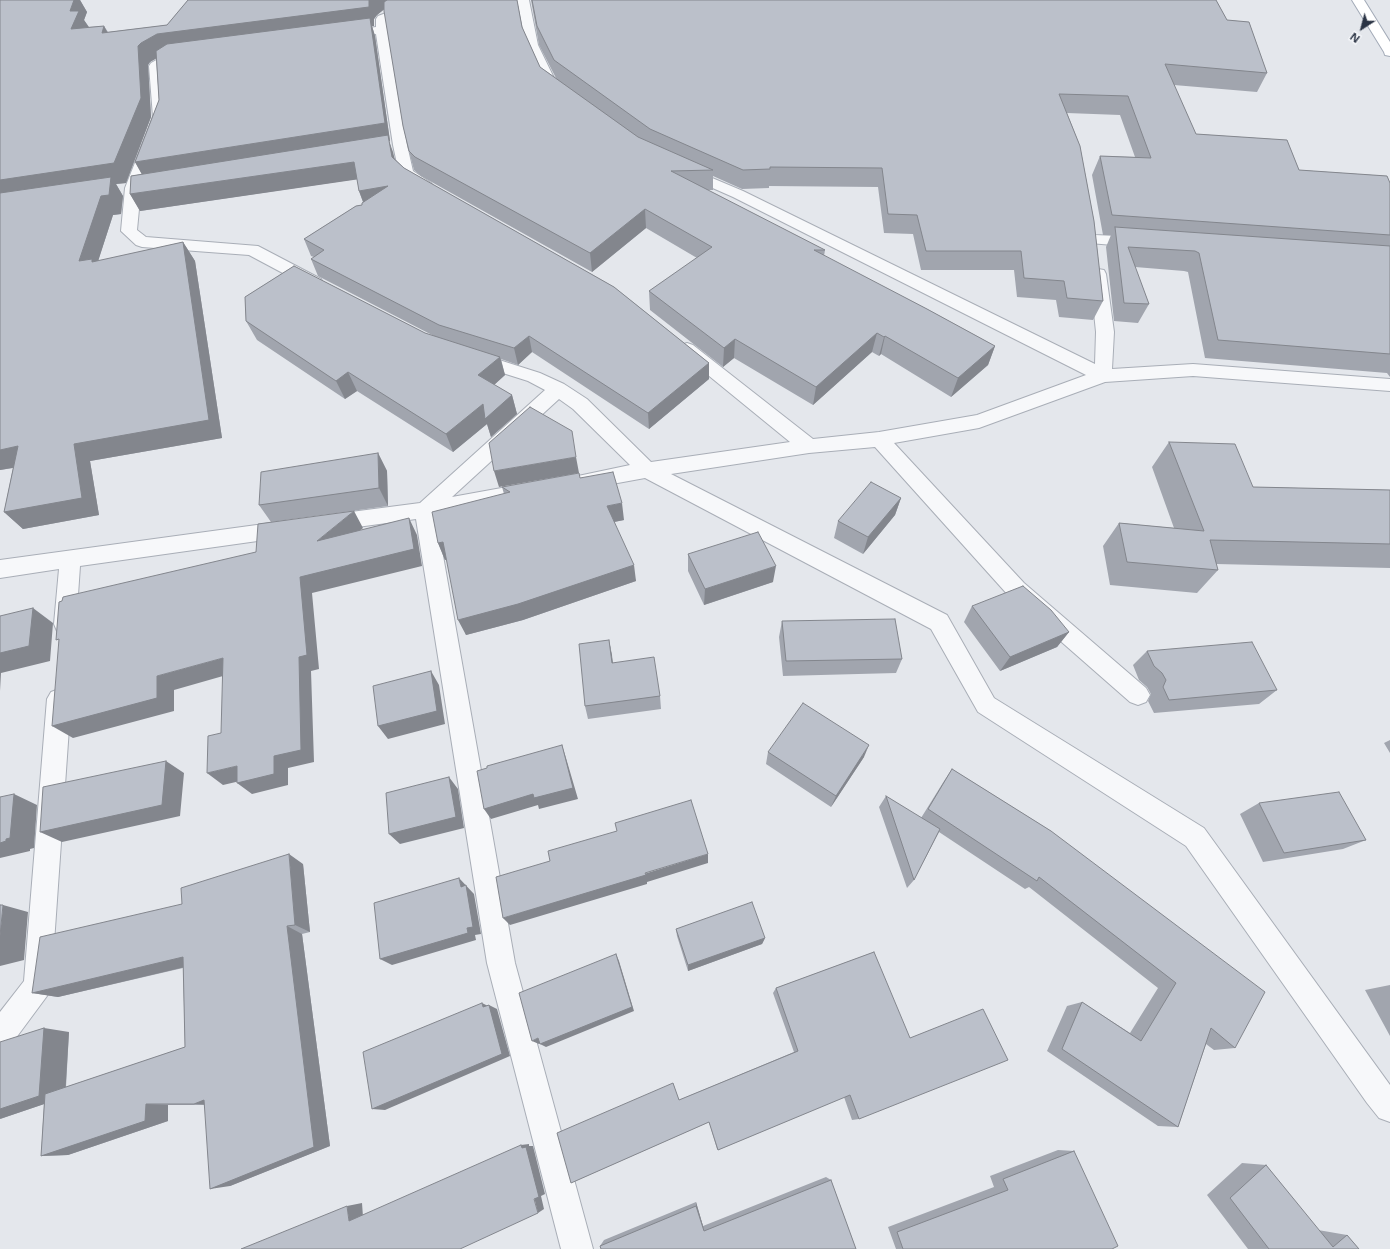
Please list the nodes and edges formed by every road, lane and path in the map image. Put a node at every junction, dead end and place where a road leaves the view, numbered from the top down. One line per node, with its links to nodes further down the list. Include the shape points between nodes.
1 (523, 0): 8 (street, via 532,45 549,82)
2 (1358, 0): 6 (main road)
3 (396, 8): 4 (street, via 382,19)
4 (382, 30): 5 (street); 9 (street)
5 (328, 37)
6 (1390, 52)
7 (203, 53): 13 (street, via 172,58 156,66 160,116)
8 (575, 101)
9 (400, 145): 10 (street); 15 (street, via 406,173)
10 (384, 148)
11 (673, 165): 20 (street, via 738,194)
12 (148, 186): 13 (street)
13 (133, 188): 14 (street); 17 (street, via 129,231 142,242 252,250)
14 (117, 191)
15 (436, 192)
16 (1149, 243): 20 (street, via 1095,245 1105,332)
17 (325, 288)
18 (678, 342): 24 (street)
19 (460, 354): 22 (street, via 534,377)
20 (1103, 376): 21 (street, via 1193,370); 23 (street, via 979,421)
21 (1390, 385)
22 (558, 389): 25 (street, via 580,404); 28 (street)
23 (879, 439): 24 (street); 33 (street, via 1016,589)
24 (809, 446): 25 (street)
25 (648, 470): 26 (street); 35 (street, via 938,622 986,706 1195,837 1376,1093)
26 (571, 484)
27 (525, 492): 28 (street)
28 (425, 510): 29 (street); 36 (street, via 501,963)
29 (70, 558): 30 (street); 31 (street)
30 (0, 569)
31 (63, 646)
32 (61, 677): 34 (street, via 37,986)
33 (1138, 695)
34 (0, 1036)
35 (1390, 1107)
36 (577, 1249)

